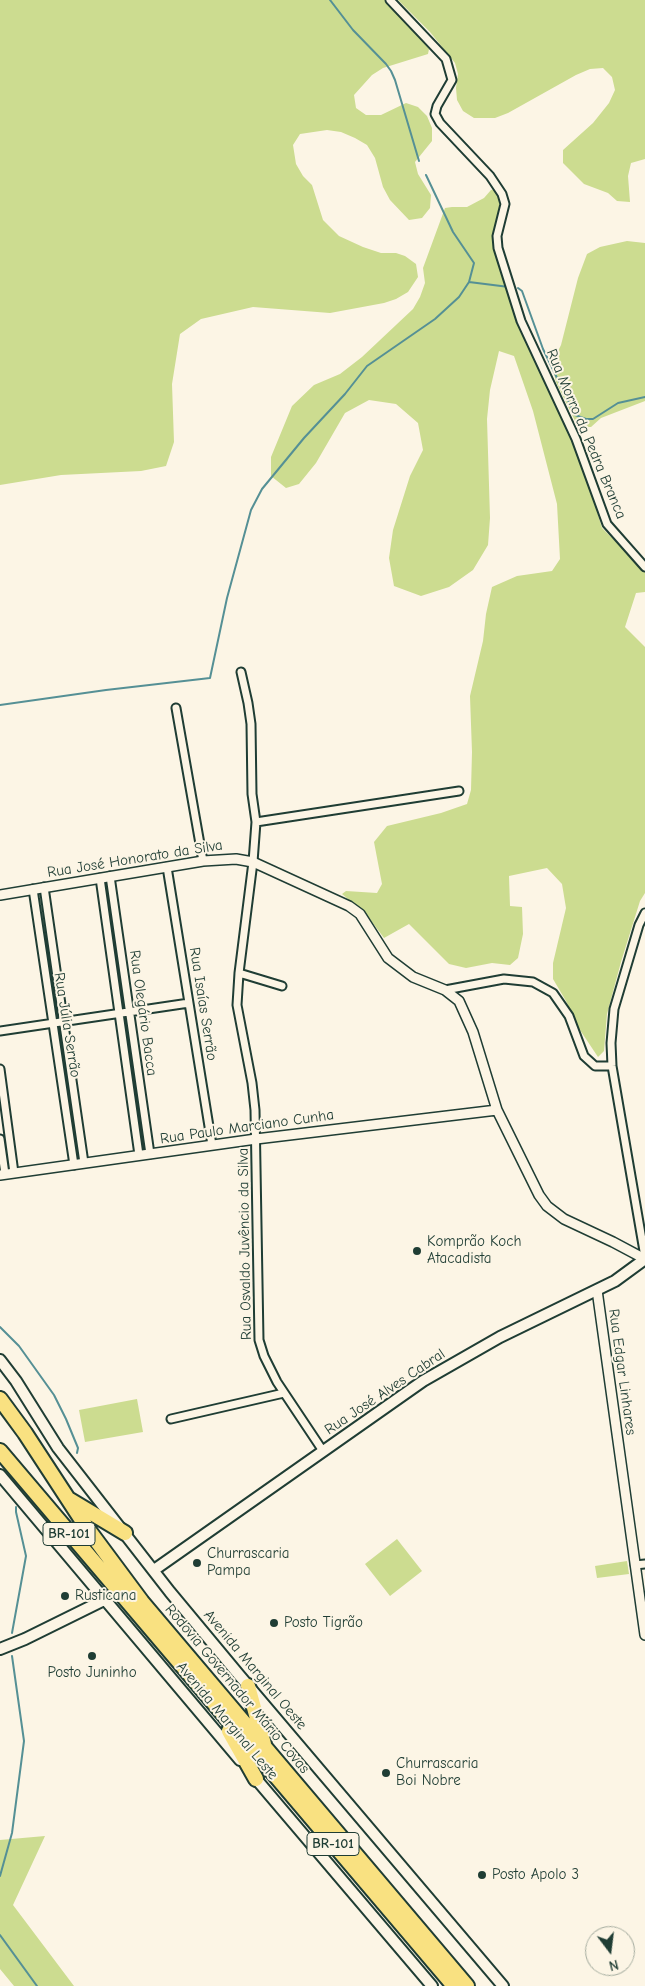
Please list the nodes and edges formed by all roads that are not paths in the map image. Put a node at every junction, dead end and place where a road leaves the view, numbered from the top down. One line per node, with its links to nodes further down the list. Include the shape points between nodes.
1 (390, 0): 2 (street, Rua Morro da Pedra Branca, via 446,59 452,80 435,114 502,194 505,204 497,236 498,248 521,321 576,439 607,524)
2 (645, 567)
3 (241, 672): 6 (street, Rua Osvaldo Juvêncio da Silva, via 251,724 252,794)
4 (176, 708): 7 (street)
5 (459, 791): 6 (street)
6 (256, 822): 8 (street, Rua Osvaldo Juvêncio da Silva)
7 (203, 861): 8 (street, Rua José Honorato da Silva, via 236,858); 9 (street, Rua José Honorato da Silva)
8 (253, 862): 18 (street, Rua Osvaldo Juvêncio da Silva); 20 (street, Rua José Honorato da Silva, via 360,914 388,958 421,982)
9 (166, 867): 10 (street, Rua José Honorato da Silva); 21 (street, Rua Isaías Serrão)
10 (110, 876): 11 (street, Rua José Honorato da Silva); 22 (street, Rua Olegário Bacca)
11 (100, 878): 12 (street, Rua José Honorato da Silva); 23 (street, Rua Olegário Bacca)
12 (44, 887): 13 (street, Rua José Honorato da Silva); 16 (street, Rua Júlia Serrão)
13 (33, 889): 14 (street, Rua José Honorato da Silva); 17 (street, Rua Júlia Serrão)
14 (0, 894)
15 (645, 913): 27 (street, via 614,1009)
16 (54, 960): 17 (street); 24 (street, Rua Júlia Serrão)
17 (44, 962): 25 (street, Rua Júlia Serrão)
18 (239, 973): 19 (street); 30 (street, Rua Osvaldo Juvêncio da Silva, via 238,1010 252,1083)
19 (282, 986)
20 (445, 990): 27 (street, via 504,979 533,982 553,993 569,1016 584,1056 595,1066); 29 (street, Rua José Honorato da Silva, via 464,1010)
21 (188, 1003): 22 (street); 32 (street, Rua Isaías Serrão)
22 (129, 1012): 23 (street); 33 (street, Rua Olegário Bacca)
23 (119, 1014): 24 (street); 34 (street, Rua Olegário Bacca)
24 (64, 1022): 25 (street); 35 (street, Rua Júlia Serrão)
25 (53, 1024): 26 (street); 36 (street, Rua Júlia Serrão)
26 (0, 1031)
27 (612, 1066): 38 (street)
28 (0, 1069): 37 (street)
29 (497, 1110): 30 (street, Rua Paulo Marciano Cunha); 38 (street, Rua José Honorato da Silva, via 547,1206 564,1219)
30 (256, 1138): 32 (street, Rua Paulo Marciano Cunha); 41 (street, Rua Osvaldo Juvêncio da Silva, via 259,1340)
31 (0, 1139): 37 (street)
32 (212, 1145): 33 (street, Rua Paulo Marciano Cunha)
33 (150, 1154): 34 (street, Rua Paulo Marciano Cunha)
34 (139, 1155): 35 (street, Rua Paulo Marciano Cunha)
35 (84, 1163): 36 (street, Rua Paulo Marciano Cunha)
36 (74, 1165): 37 (street, Rua Paulo Marciano Cunha)
37 (6, 1174)
38 (645, 1259): 39 (main road, Rua José Alves Cabral)
39 (597, 1290): 45 (main road, Rua José Alves Cabral, via 500,1337 423,1381); 50 (street, Rua Edgar Linhares)
40 (0, 1360): 48 (main road, Avenida Marginal Oeste, via 58,1448)
41 (284, 1393): 43 (street); 45 (street, Rua Osvaldo Juvêncio da Silva)
42 (0, 1399): 47 (highway, Rodovia Governador Mário Covas / BR-101)
43 (171, 1419)
44 (0, 1451): 56 (highway, Rodovia Governador Mário Covas / BR-101)
45 (323, 1451): 51 (main road, Rua José Alves Cabral)
46 (0, 1475): 52 (main road, Avenida Marginal Leste)
47 (66, 1497): 48 (highway); 57 (highway, Rodovia Governador Mário Covas / BR-101, via 142,1602)
48 (125, 1533): 51 (main road, Avenida Marginal Oeste)
49 (645, 1564): 50 (street)
50 (635, 1565): 53 (street, Rua Edgar Linhares)
51 (154, 1570): 55 (main road, Avenida Marginal Oeste)
52 (104, 1600): 54 (main road); 58 (main road, Avenida Marginal Leste)
53 (645, 1635)
54 (0, 1649)
55 (248, 1686): 57 (highway); 62 (main road, Avenida Marginal Oeste)
56 (213, 1703): 58 (highway); 60 (highway, Rodovia Governador Mário Covas / BR-101)
57 (266, 1750): 61 (highway, Rodovia Governador Mário Covas / BR-101)
58 (256, 1779): 59 (main road, Avenida Marginal Leste)
59 (432, 1986)
60 (454, 1986)
61 (467, 1986)
62 (503, 1986)

